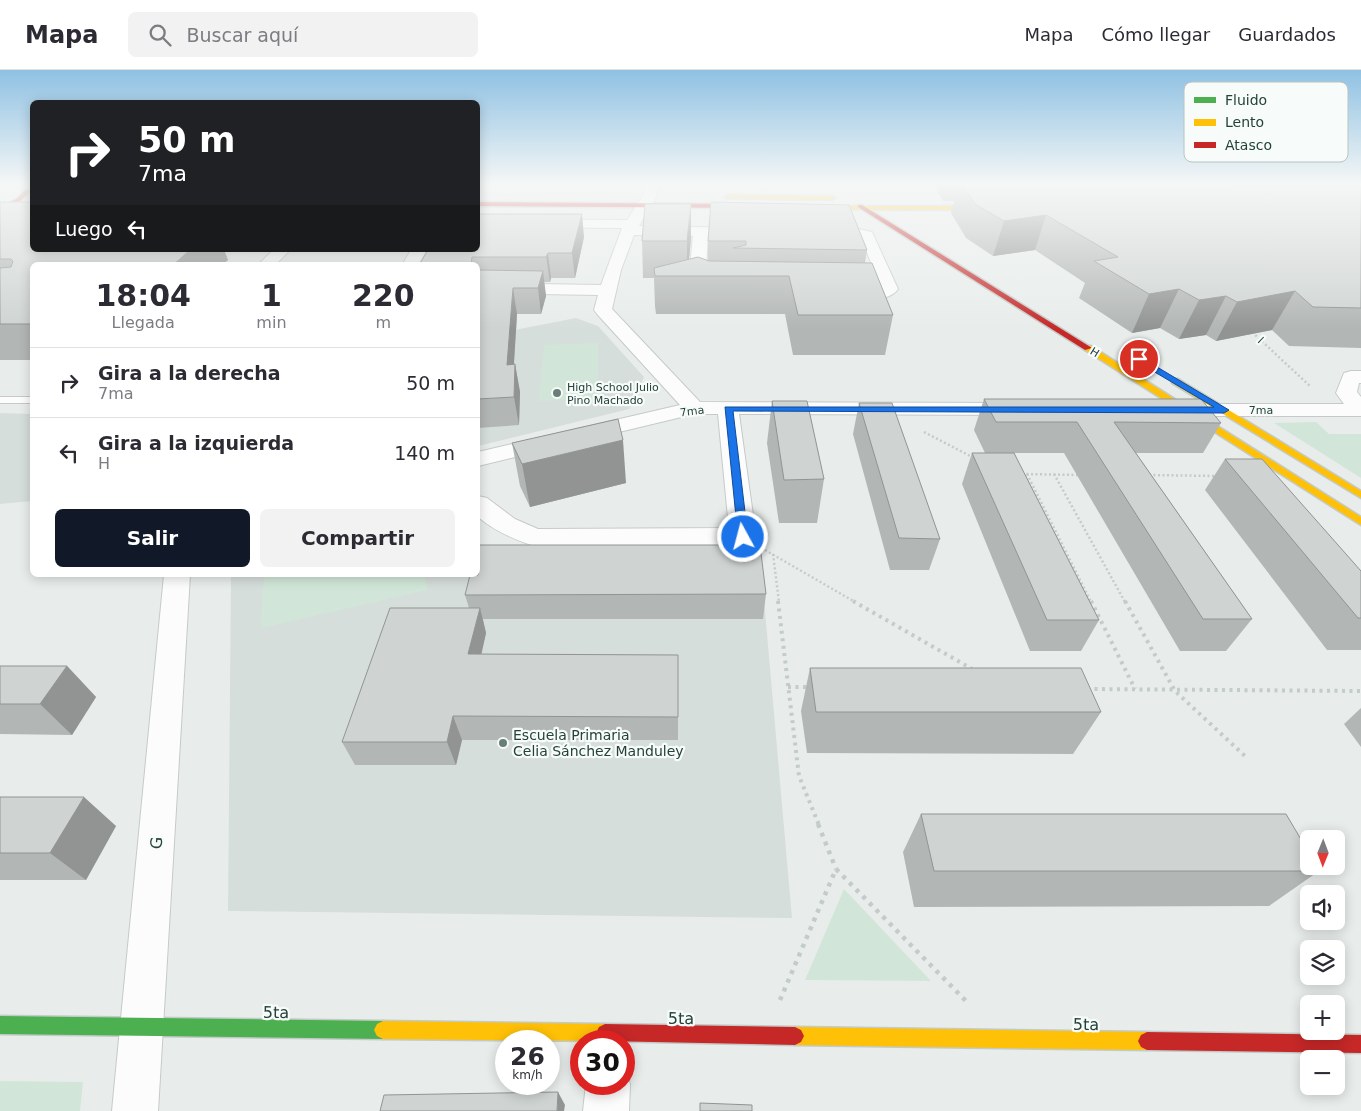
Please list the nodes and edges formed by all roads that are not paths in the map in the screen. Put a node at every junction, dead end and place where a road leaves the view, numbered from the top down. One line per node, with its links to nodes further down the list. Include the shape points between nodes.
1 (702, 231): 11 (street, via 696,285 708,292)
2 (629, 232): 10 (street)
3 (735, 232): 4 (street)
4 (759, 232)
5 (806, 232): 12 (street, via 868,235 890,289 878,294)
6 (905, 232): 21 (street, H)
7 (280, 252): 8 (street)
8 (269, 262)
9 (480, 288): 10 (street)
10 (607, 290): 17 (street, via 603,310)
11 (717, 292)
12 (831, 293)
13 (1164, 375): 22 (street)
14 (1356, 377): 23 (street, via 1346,393)
15 (0, 400): 16 (lane)
16 (30, 400)
17 (694, 408): 18 (street, 7ma); 24 (street, 7ma)
18 (728, 409): 19 (street, 7ma); 26 (street, via 743,537 538,538 517,532)
19 (1039, 410)
20 (1148, 410): 21 (street, 7ma)
21 (1187, 410): 22 (street, 7ma); 27 (street, H)
22 (1224, 410): 23 (street, 7ma); 25 (street)
23 (1361, 410)
24 (480, 459)
25 (1361, 495)
26 (480, 506)
27 (1361, 522)
28 (176, 577): 30 (street, G)
29 (0, 1025): 30 (street, 5ta)
30 (141, 1027): 31 (street, 5ta); 35 (street, G)
31 (570, 1036)
32 (635, 1037): 33 (street, 5ta, via 765,1035)
33 (1361, 1044)
34 (607, 1095): 36 (street)
35 (135, 1111)
36 (606, 1111)

